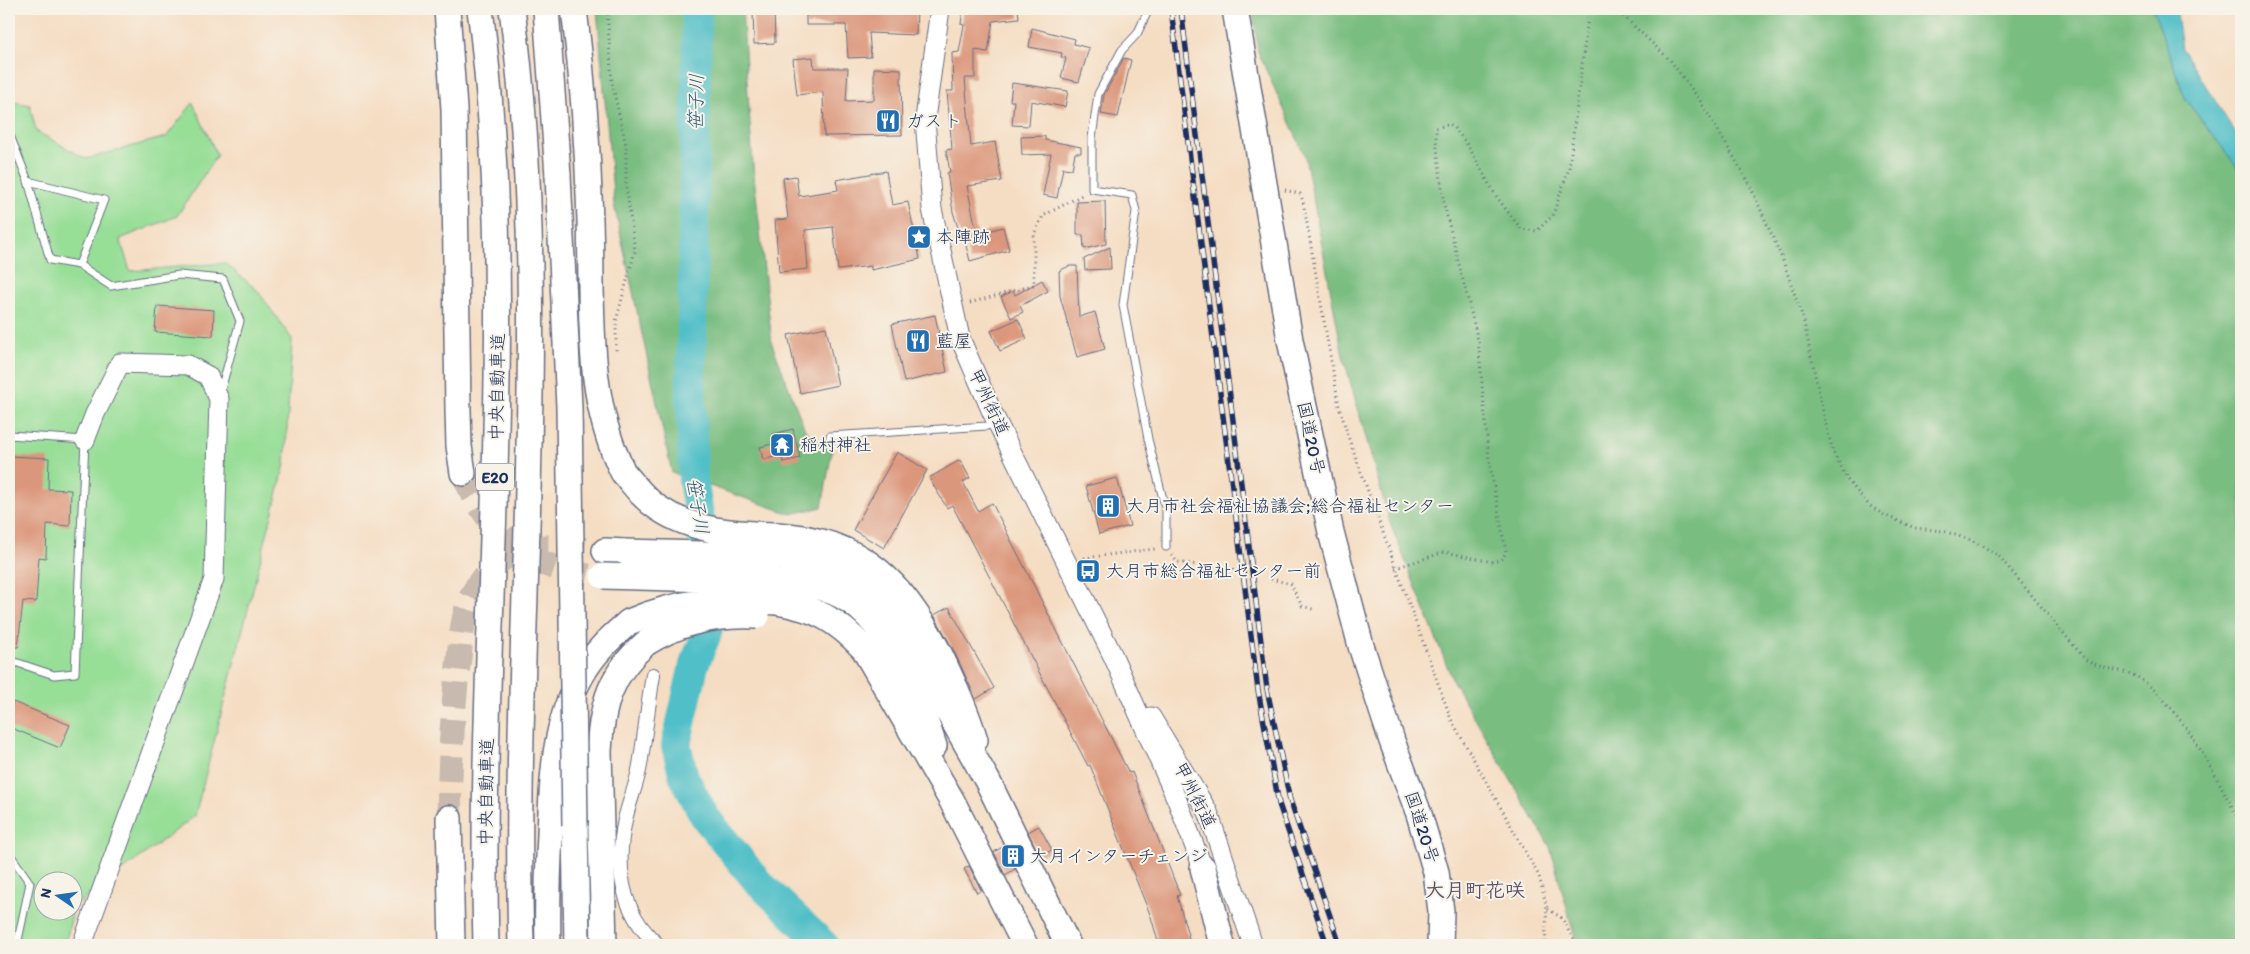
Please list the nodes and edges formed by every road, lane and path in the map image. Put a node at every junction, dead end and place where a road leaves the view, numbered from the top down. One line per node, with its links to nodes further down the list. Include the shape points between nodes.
1 (448, 9): 24 (highway, via 454,108 458,410)
2 (480, 9): 46 (highway, 中央自動車道 / E20, via 496,190 498,284 498,389 485,789)
3 (512, 9): 47 (highway, 中央自動車道 / E20, via 527,198 532,390 520,786)
4 (546, 9): 49 (highway, bridge, via 558,175 569,426)
5 (574, 9): 25 (highway, bridge, via 586,128 594,362 603,422 611,449 623,472 657,508 705,528)
6 (607, 9): 18 (path, via 612,83 626,144 626,185 635,251 616,321)
7 (940, 9): 20 (main road, 甲州街道, via 925,119 932,209 960,338)
8 (1149, 9): 14 (lane, via 1137,34 1122,50 1098,94 1092,138)
9 (1235, 9): 15 (highway, 国道20号)
10 (1589, 9): 29 (path, via 1569,168 1553,215 1537,231 1521,229 1495,194 1477,158 1460,134 1450,124 1436,128 1444,204 1478,340 1489,460 1506,552 1503,558 1493,562 1445,552)
11 (1616, 9): 39 (path, via 1670,60 1699,99 1748,181 1782,258 1803,318 1833,452 1848,481 1870,506 1884,515 1915,528 1944,531 1971,540 1998,555 2084,659 2140,679 2165,701 2217,776)
12 (9, 133): 13 (lane)
13 (28, 181): 16 (lane, via 50,260); 16 (lane, via 104,200)
14 (1092, 189): 17 (path, via 1043,216 1034,234 1034,285); 26 (lane, via 1132,195 1136,211 1123,305 1148,439 1166,511)
15 (1267, 192): 29 (path, via 1294,191 1303,201 1339,406); 57 (highway, 国道20号, via 1290,340 1329,523 1362,646 1436,872 1441,911)
16 (79, 265): 19 (lane, via 111,286 179,275 223,279 240,321)
17 (965, 304)
18 (616, 364)
19 (219, 400): 23 (main road, via 208,376 188,365 120,363); 44 (main road, via 214,579)
20 (997, 422): 22 (lane, via 987,426); 35 (main road, 甲州街道)
21 (9, 435): 23 (lane)
22 (830, 436)
23 (85, 440): 36 (lane, via 76,673 54,675)
24 (463, 473)
25 (778, 546): 27 (highway, bridge); 53 (highway, via 799,536 848,550 890,580 924,624 964,704 988,782)
26 (1166, 547): 28 (path); 30 (path, via 1177,562)
27 (615, 551)
28 (1096, 557)
29 (1395, 568): 42 (path, via 1451,719 1539,876)
30 (1235, 570)
31 (596, 576): 33 (highway, bridge)
32 (1271, 579): 34 (path, via 1291,584 1302,606)
33 (776, 600): 48 (highway, bridge, via 697,601 653,612 629,622 594,655 564,713 556,748); 50 (highway, bridge, via 729,616 705,619 665,631 630,657 615,678 605,701 600,726); 52 (highway, via 827,616 847,630 864,649 952,801)
34 (1316, 610)
35 (1113, 656): 41 (main road, 甲州街道, via 1177,800); 56 (main road, 甲州街道, via 1208,812)
36 (9, 660)
37 (653, 675): 51 (street, via 640,767 625,822 620,868 625,898 644,932)
38 (449, 818): 45 (highway)
39 (2241, 825)
40 (9, 853): 43 (lane, via 30,883)
41 (1203, 868): 54 (highway); 55 (main road, 甲州街道)
42 (1547, 908): 58 (path); 59 (path, via 1562,918)
43 (17, 945)
44 (82, 945)
45 (452, 945)
46 (486, 945)
47 (521, 945)
48 (548, 945)
49 (577, 945)
50 (604, 945)
51 (658, 945)
52 (1025, 945)
53 (1068, 945)
54 (1222, 945)
55 (1228, 945)
56 (1253, 945)
57 (1440, 945)
58 (1545, 945)
59 (1576, 945)

